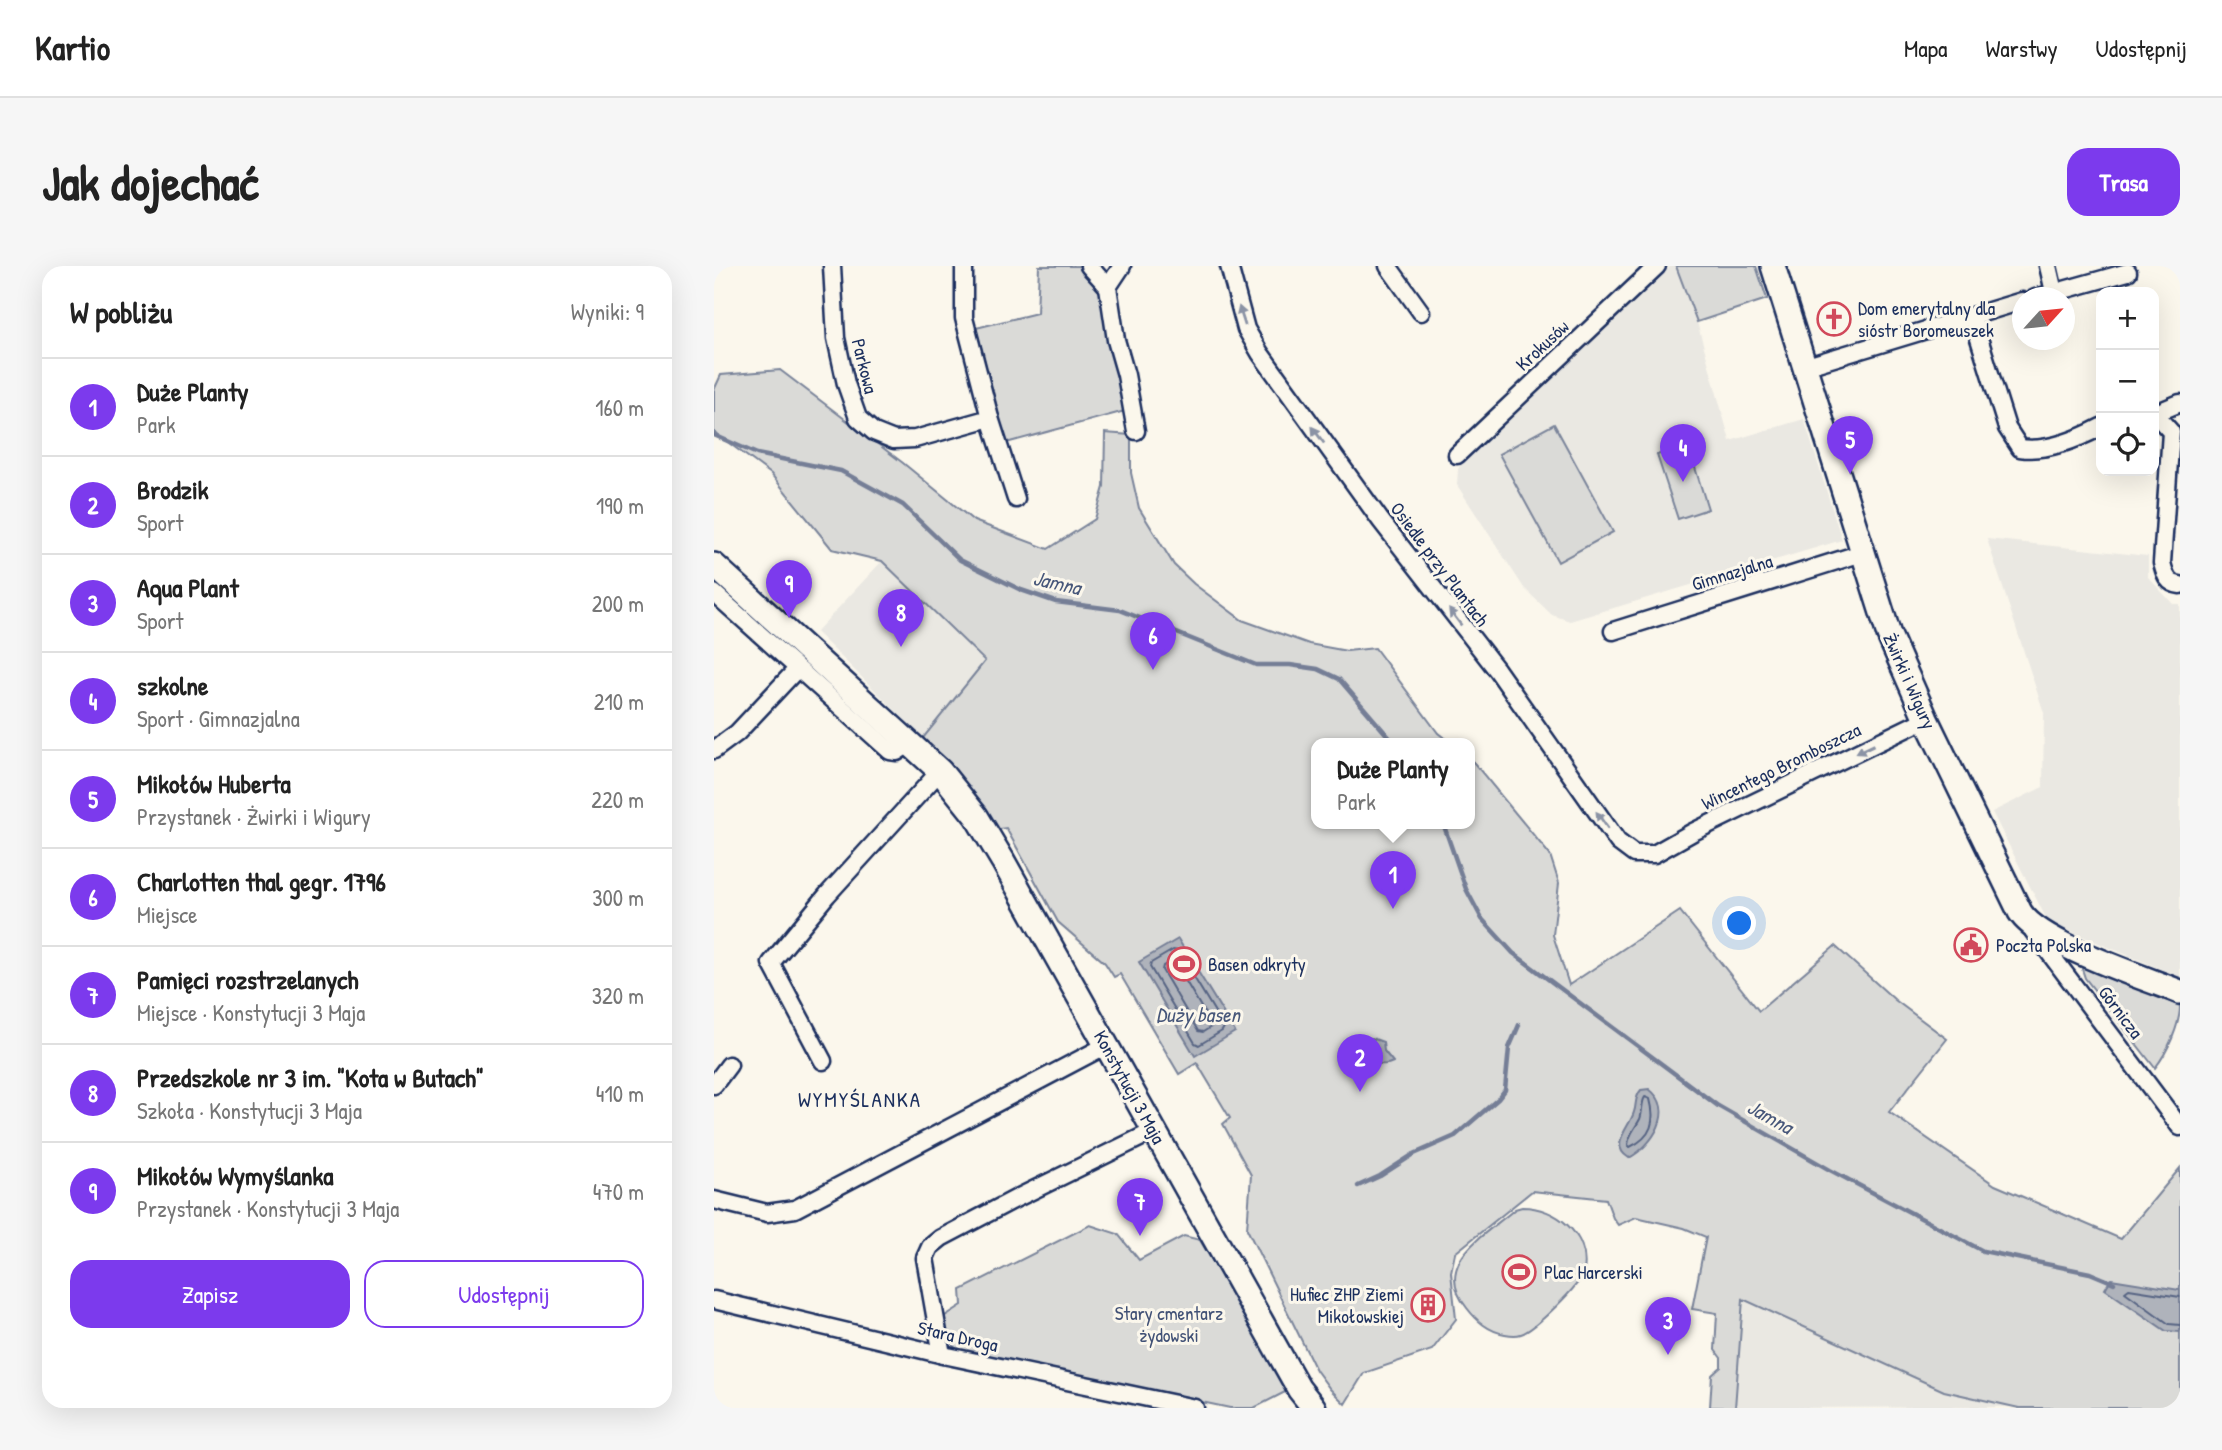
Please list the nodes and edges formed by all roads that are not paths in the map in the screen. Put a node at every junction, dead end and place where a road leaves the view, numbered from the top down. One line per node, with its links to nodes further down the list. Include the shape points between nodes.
1 (832, 266): 20 (street, Parkowa, via 836,338 858,418 874,432 894,440 915,439)
2 (964, 266): 20 (street, via 964,318)
3 (1089, 266): 11 (street)
4 (1122, 266): 11 (street)
5 (1229, 266): 38 (street, Osiedle przy Plantach, one-way to 5, via 1634,855 1618,842 1497,670 1317,434 1246,329)
6 (1388, 266): 15 (street)
7 (1657, 266): 24 (street, Krokusów)
8 (1773, 266): 17 (street, Żwirki i Wigury)
9 (2048, 266): 12 (street)
10 (2128, 272): 13 (street)
11 (1108, 287): 23 (street)
12 (2053, 287)
13 (2072, 287)
14 (2012, 304): 16 (street)
15 (1421, 312)
16 (1972, 317): 17 (street); 22 (street, via 2007,428 2020,448 2035,450)
17 (1804, 367): 28 (street, Żwirki i Wigury)
18 (2180, 403): 19 (street)
19 (2159, 411)
20 (990, 418): 26 (street)
21 (2159, 418): 25 (street, via 2171,432)
22 (2096, 430)
23 (1136, 432)
24 (1457, 455)
25 (2174, 462): 27 (street)
26 (1016, 499)
27 (2173, 504): 30 (street, via 2162,563 2166,577)
28 (1862, 553): 32 (street, Gimnazjalna); 34 (street, Żwirki i Wigury, via 1889,635)
29 (714, 565): 35 (street, Konstytucji 3 Maja)
30 (2180, 585)
31 (714, 593): 33 (street)
32 (1614, 631)
33 (797, 669): 35 (street, via 890,751 897,752); 36 (street, via 737,733)
34 (1926, 719): 38 (street, Wincentego Bromboszcza, one-way to 38); 39 (street, Żwirki i Wigury)
35 (910, 743): 37 (street, Konstytucji 3 Maja)
36 (714, 750)
37 (940, 771): 41 (street, Konstytucji 3 Maja, via 999,853); 42 (street, via 771,962)
38 (1654, 853)
39 (2027, 923): 40 (street, via 2067,945); 45 (street, Górnicza)
40 (2180, 992)
41 (1107, 1045): 46 (street, Konstytucji 3 Maja); 47 (street, via 796,1209 767,1213)
42 (823, 1061)
43 (729, 1065): 44 (street)
44 (714, 1085)
45 (2180, 1128)
46 (1154, 1131): 49 (street, via 1017,1198 930,1247 925,1258); 51 (street, Konstytucji 3 Maja)
47 (714, 1200)
48 (714, 1300): 49 (street, Stara Droga)
49 (942, 1355): 50 (street, Stara Droga)
50 (1195, 1408)
51 (1314, 1408)

